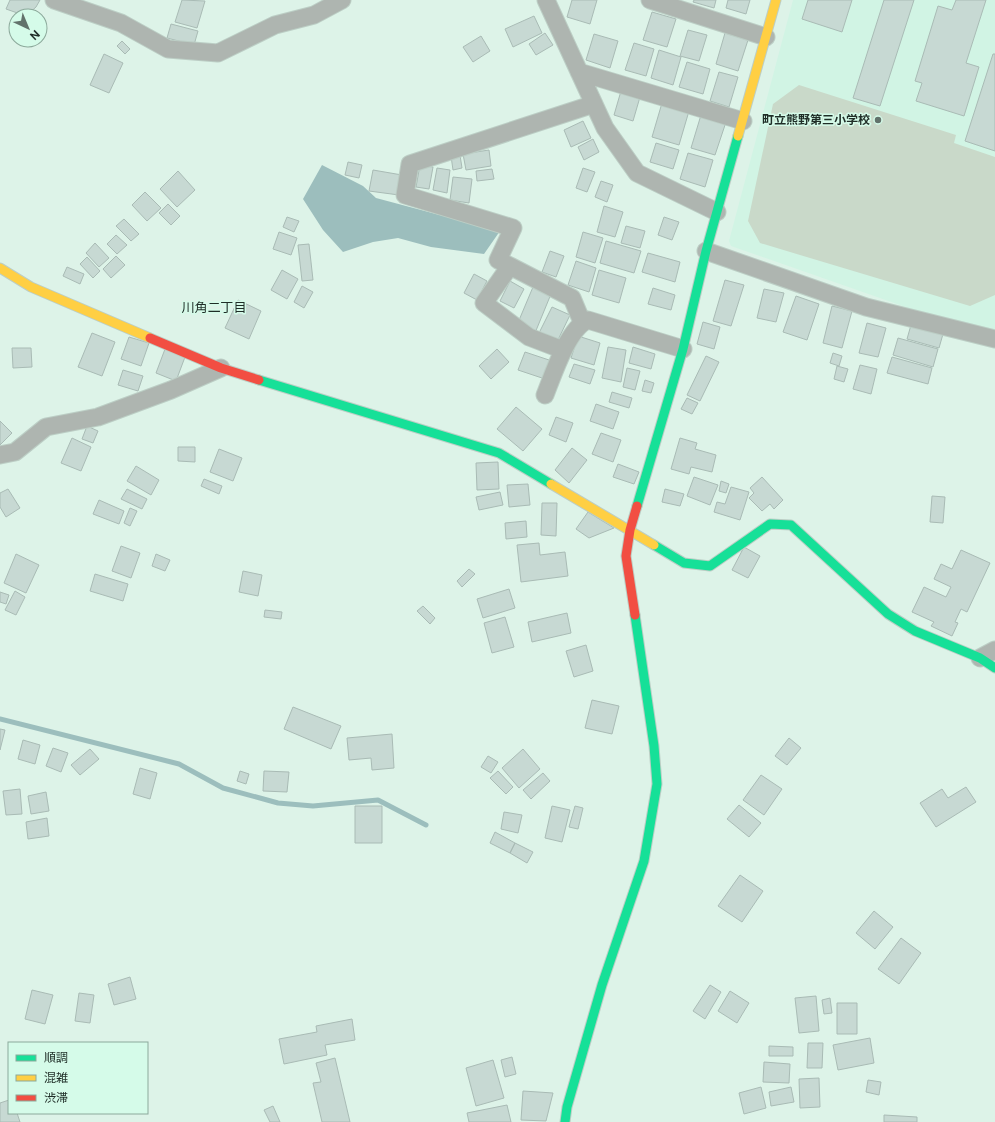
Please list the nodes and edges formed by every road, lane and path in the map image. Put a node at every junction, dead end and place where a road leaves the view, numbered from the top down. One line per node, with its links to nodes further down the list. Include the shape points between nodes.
1 (54, 0): 2 (street, via 121,24 168,49 218,53 275,25 314,15)
2 (342, 0)
3 (546, 0): 8 (street)
4 (650, 0): 6 (street)
5 (776, 0): 7 (street)
6 (672, 3): 7 (street)
7 (766, 37): 10 (street)
8 (579, 72): 9 (street); 10 (street)
9 (594, 104): 11 (street, via 605,128 637,173); 13 (street, via 410,164 405,195 513,228 498,260)
10 (743, 121): 11 (street)
11 (717, 212): 12 (street)
12 (706, 251): 16 (street, via 866,307); 17 (street)
13 (510, 266): 15 (street, via 572,298); 18 (street, via 484,303 529,337)
14 (0, 268): 19 (street, via 31,287)
15 (582, 322): 17 (street, via 588,320); 18 (street)
16 (995, 339)
17 (683, 349): 22 (street)
18 (563, 350): 20 (street)
19 (221, 368): 21 (street, via 98,417 46,427 15,452); 22 (street, via 499,453)
20 (545, 395)
21 (0, 455)
22 (630, 530): 24 (street, via 684,563 710,566 770,524 791,525 888,614 915,630); 26 (street, via 626,556 652,731 657,784 644,861 602,985)
23 (995, 650): 24 (street)
24 (980, 658): 25 (street)
25 (995, 668)
26 (565, 1122)

